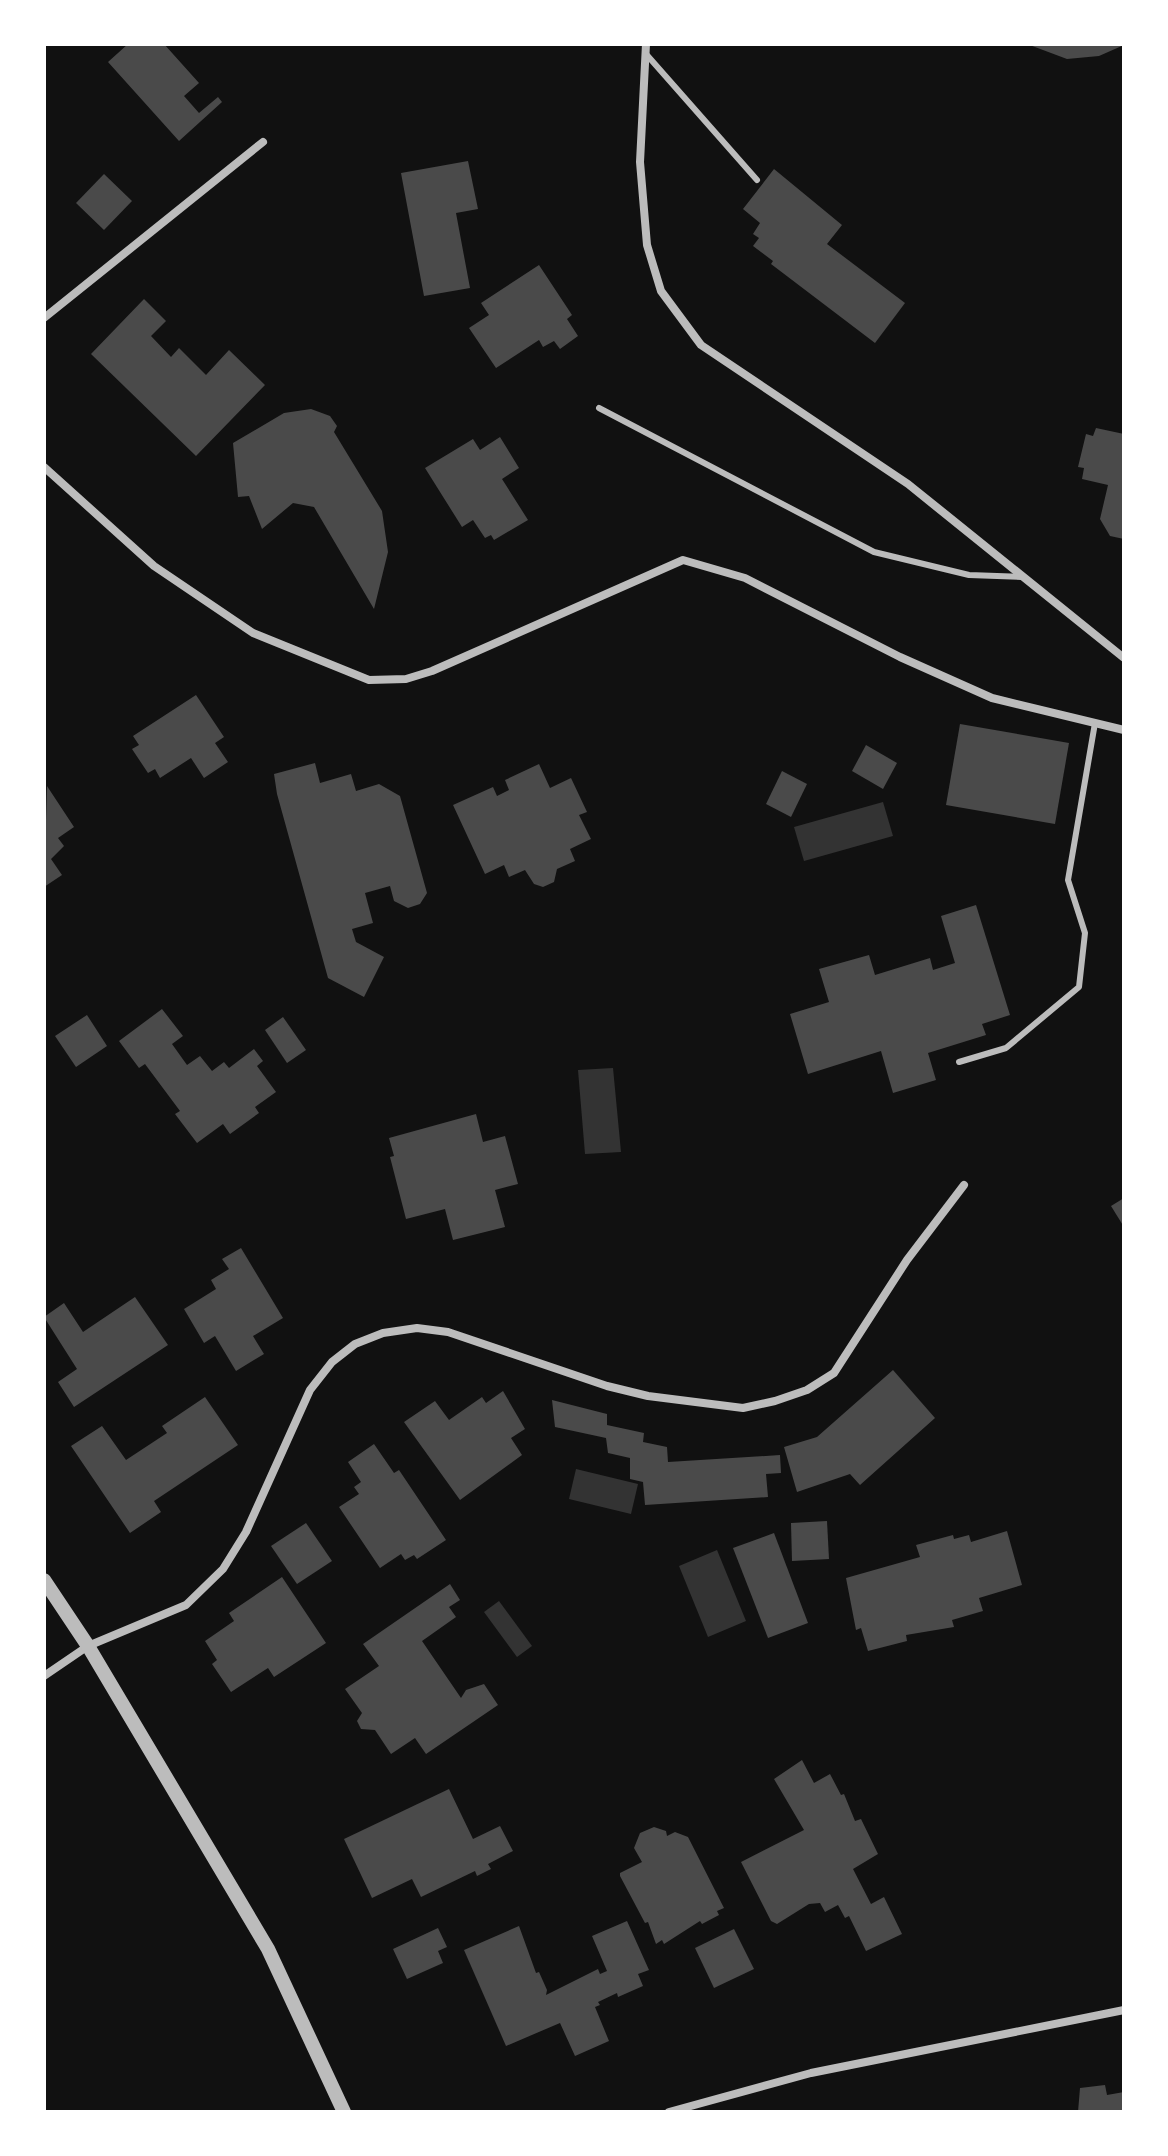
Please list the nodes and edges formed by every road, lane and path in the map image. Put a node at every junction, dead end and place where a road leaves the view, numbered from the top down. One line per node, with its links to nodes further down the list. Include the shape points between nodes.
1 (645, 48): 3 (lane); 7 (street, via 640,162 647,245 661,291 701,345 908,484)
2 (263, 142): 4 (street)
3 (757, 180)
4 (44, 318)
5 (599, 408): 7 (lane, via 874,552 969,575)
6 (44, 467): 9 (street, via 154,566 253,633 369,680 406,679 432,671 683,560 745,578 992,698)
7 (1026, 577): 8 (street)
8 (1124, 658)
9 (1095, 723): 10 (street); 11 (lane, via 1068,880 1085,933 1079,987 1006,1048)
10 (1124, 730)
11 (959, 1062)
12 (964, 1185): 14 (street, via 907,1260 834,1373 775,1401 743,1408 648,1396 448,1332 417,1328 355,1344 310,1390 246,1532 223,1569 186,1605)
13 (44, 1580): 14 (street)
14 (88, 1646): 15 (street); 17 (street, via 268,1949)
15 (44, 1676)
16 (1124, 2010): 18 (street, via 811,2073)
17 (344, 2112)
18 (669, 2112)

